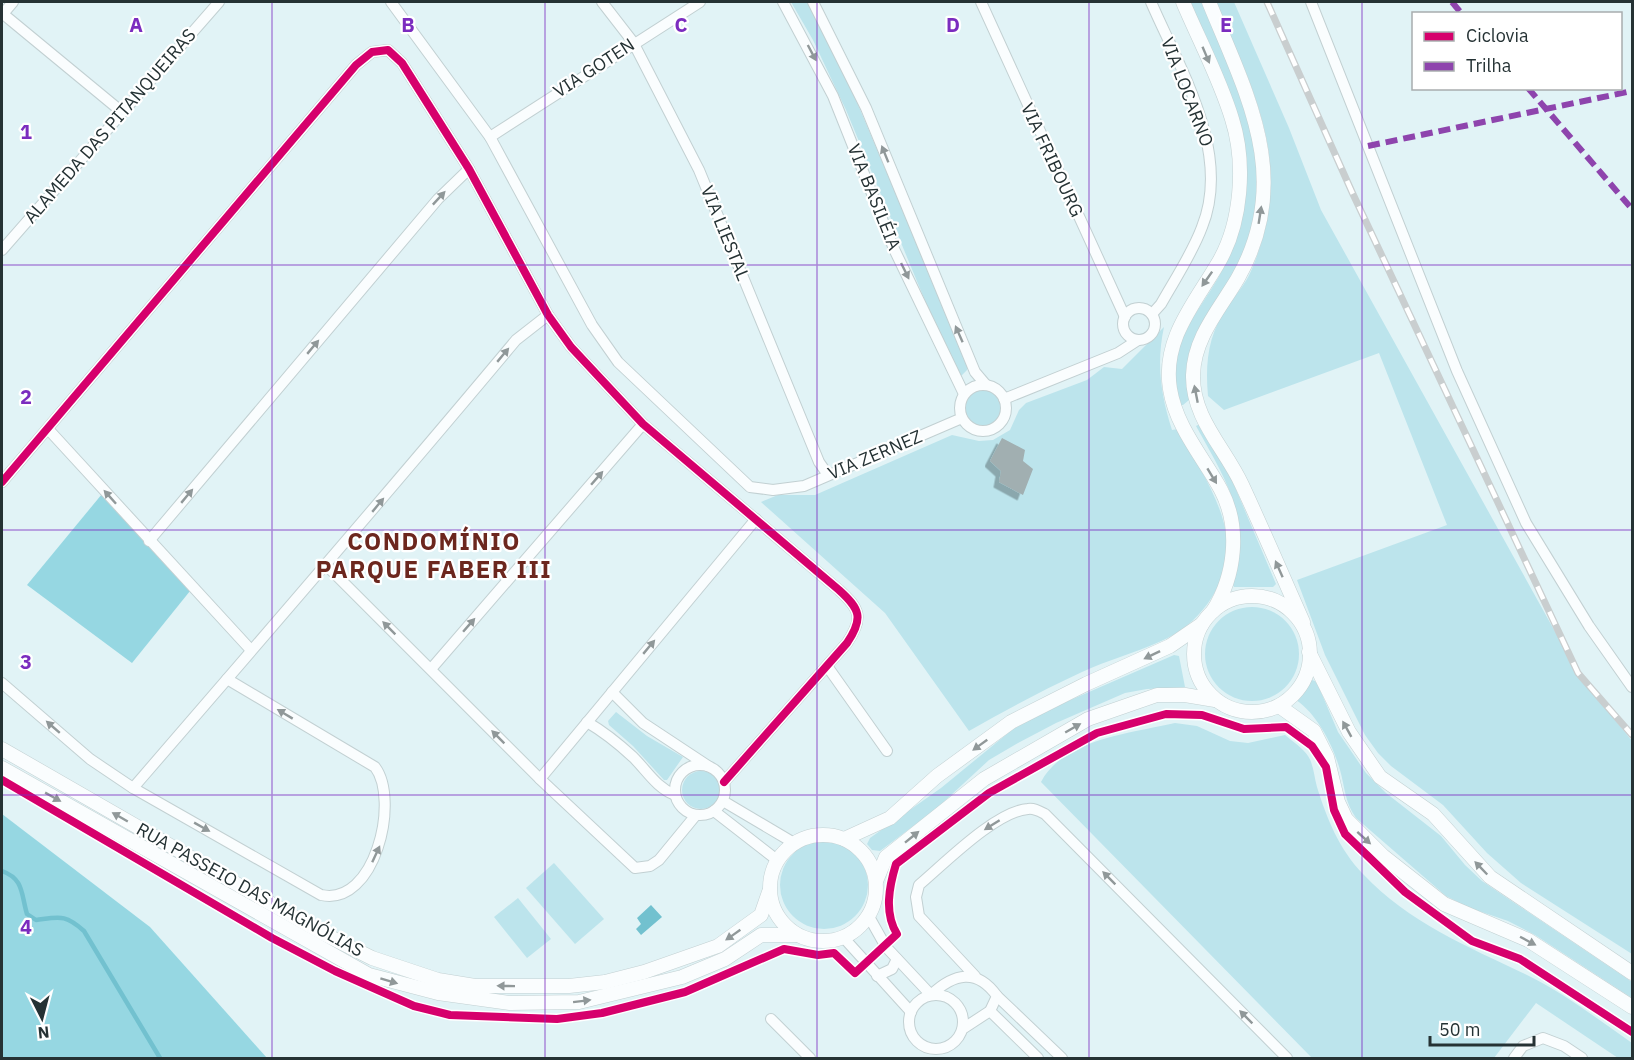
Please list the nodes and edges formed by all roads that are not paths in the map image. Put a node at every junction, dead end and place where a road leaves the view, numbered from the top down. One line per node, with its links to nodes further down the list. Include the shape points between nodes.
1 (13, 2): 13 (street)
2 (219, 2): 15 (street, ALAMEDA DAS PITANQUEIRAS)
3 (391, 2): 16 (street, VIA ZERNEZ)
4 (602, 2): 14 (street, VIA LIESTAL)
5 (700, 2): 14 (street, VIA GOTEN)
6 (783, 2): 24 (street, VIA BASILÉIA, one-way to 24, via 832,96 894,249)
7 (813, 2): 23 (street, VIA BASILÉIA, one-way to 7, via 975,372 866,108)
8 (981, 2): 21 (street, VIA FRIBOURG)
9 (1151, 2): 19 (street, VIA LOCARNO, via 1202,122 1212,159 1203,226)
10 (1183, 2): 29 (street, one-way to 29, via 1233,121 1238,154 1238,206 1226,246 1187,311 1170,355 1170,389)
11 (1209, 2): 27 (street, one-way to 11, via 1193,377 1194,358 1206,328 1253,247 1264,184 1253,109)
12 (1311, 2): 45 (street, via 1457,371 1526,523 1589,626)
13 (2, 14): 15 (street)
14 (633, 42): 16 (street, VIA GOTEN); 31 (street, VIA LIESTAL, via 699,170 819,462)
15 (122, 112): 18 (street, ALAMEDA DAS PITANQUEIRAS)
16 (490, 137): 31 (street, VIA ZERNEZ, via 592,325 618,362 750,487 787,489)
17 (469, 170): 20 (street); 30 (street, via 398,58 385,49 366,56); 34 (street, one-way to 17, via 438,199)
18 (2, 250)
19 (1152, 314): 21 (street, via 1138,308); 22 (street, via 1154,329 1148,337)
20 (548, 315): 28 (street, via 571,347); 35 (street, one-way to 20, via 516,340)
21 (1125, 317): 22 (street, via 1125,332)
22 (1138, 340): 25 (street, via 1118,353)
23 (986, 385): 24 (street, via 974,386); 25 (street)
24 (964, 394): 26 (street, via 960,405)
25 (1004, 399): 26 (street, via 1005,411 995,427 976,430)
26 (962, 418): 31 (street, VIA ZERNEZ)
27 (1202, 419): 29 (street); 37 (street, one-way to 27, via 1241,483)
28 (643, 424): 33 (street); 42 (street, one-way to 28)
29 (1182, 426): 36 (street, one-way to 36, via 1222,492 1230,520 1233,558 1224,594)
30 (48, 429): 32 (street); 34 (street, one-way to 30)
31 (828, 475)
32 (2, 482)
33 (756, 519): 41 (street, via 857,609 858,625); 46 (street, one-way to 33)
34 (149, 541): 39 (street)
35 (327, 566): 39 (street); 42 (street, one-way to 35)
36 (1213, 611): 37 (street, via 1238,597 1262,597 1285,606); 38 (street)
37 (1303, 622): 40 (street)
38 (1202, 624): 47 (street, via 1196,637 1194,661); 61 (street, one-way to 61, via 1170,646 1011,722 937,776 890,818)
39 (250, 649): 43 (street)
40 (1309, 652): 48 (street, via 1303,681); 70 (street, one-way to 40, via 1490,877 1433,814 1380,777 1349,732)
41 (827, 666): 51 (street); 55 (street)
42 (431, 669): 54 (street, one-way to 42)
43 (227, 679): 56 (street); 56 (street, one-way to 43, via 321,895 338,896 353,886 379,850 384,794 375,766)
44 (2, 683): 56 (street, one-way to 44, via 90,759)
45 (1632, 687)
46 (612, 692): 49 (street); 52 (street, via 644,723)
47 (1215, 700): 48 (street, via 1242,710); 64 (street, one-way to 47, via 886,857 984,779 1089,719 1157,695)
48 (1279, 706): 75 (street, one-way to 75, via 1314,731 1327,757 1346,819 1383,856 1444,904 1528,940)
49 (587, 722): 54 (street); 57 (street, via 633,757 660,788)
50 (2, 749): 65 (street, RUA PASSEIO DAS MAGNÓLIAS, one-way to 50, via 761,915 718,946 644,972 569,986 475,986 438,980 372,958 322,933)
51 (886, 751)
52 (709, 766): 55 (street); 57 (street, via 687,769 677,780)
53 (2, 768): 67 (street, RUA PASSEIO DAS MAGNÓLIAS, one-way to 67, via 369,975 438,993 510,1003 579,1002 682,977 725,959 760,935)
54 (540, 779): 60 (street, via 634,868 659,860)
55 (724, 782): 58 (street)
56 (133, 788)
57 (675, 795): 60 (street, via 682,808)
58 (723, 801): 59 (street); 62 (street)
59 (714, 811): 60 (street); 63 (street)
60 (696, 815)
61 (844, 839): 62 (street, RUA PASSEIO DAS MAGNÓLIAS, via 818,834); 64 (street, via 865,855)
62 (794, 843): 63 (street, RUA PASSEIO DAS MAGNÓLIAS)
63 (777, 860): 65 (street, RUA PASSEIO DAS MAGNÓLIAS)
64 (876, 881): 66 (street, via 874,903)
65 (769, 892): 67 (street, via 773,909)
66 (868, 915): 68 (street); 69 (street)
67 (796, 934): 68 (street, RUA PASSEIO DAS MAGNÓLIAS, via 812,940)
68 (843, 938): 71 (street)
69 (897, 959): 71 (street, via 888,972); 73 (street)
70 (1632, 973)
71 (878, 976): 77 (street)
72 (975, 976): 73 (street, via 945,984); 74 (street, via 990,986); 84 (street, one-way to 72, via 1045,814 1035,809 1015,811 977,835 919,885 919,916)
73 (931, 995): 77 (street, via 922,998); 79 (street, via 956,1002)
74 (996, 996): 76 (street); 83 (street)
75 (1632, 1007)
76 (990, 1011): 79 (street); 82 (street)
77 (910, 1012): 80 (street, via 914,1038)
78 (771, 1019): 81 (street)
79 (964, 1028): 80 (street, via 954,1043)
80 (936, 1054)
81 (810, 1059)
82 (1038, 1059)
83 (1062, 1059)
84 (1287, 1059)
85 (1514, 1059): 86 (street, via 1523,1046 1543,1038)
86 (1582, 1059)

